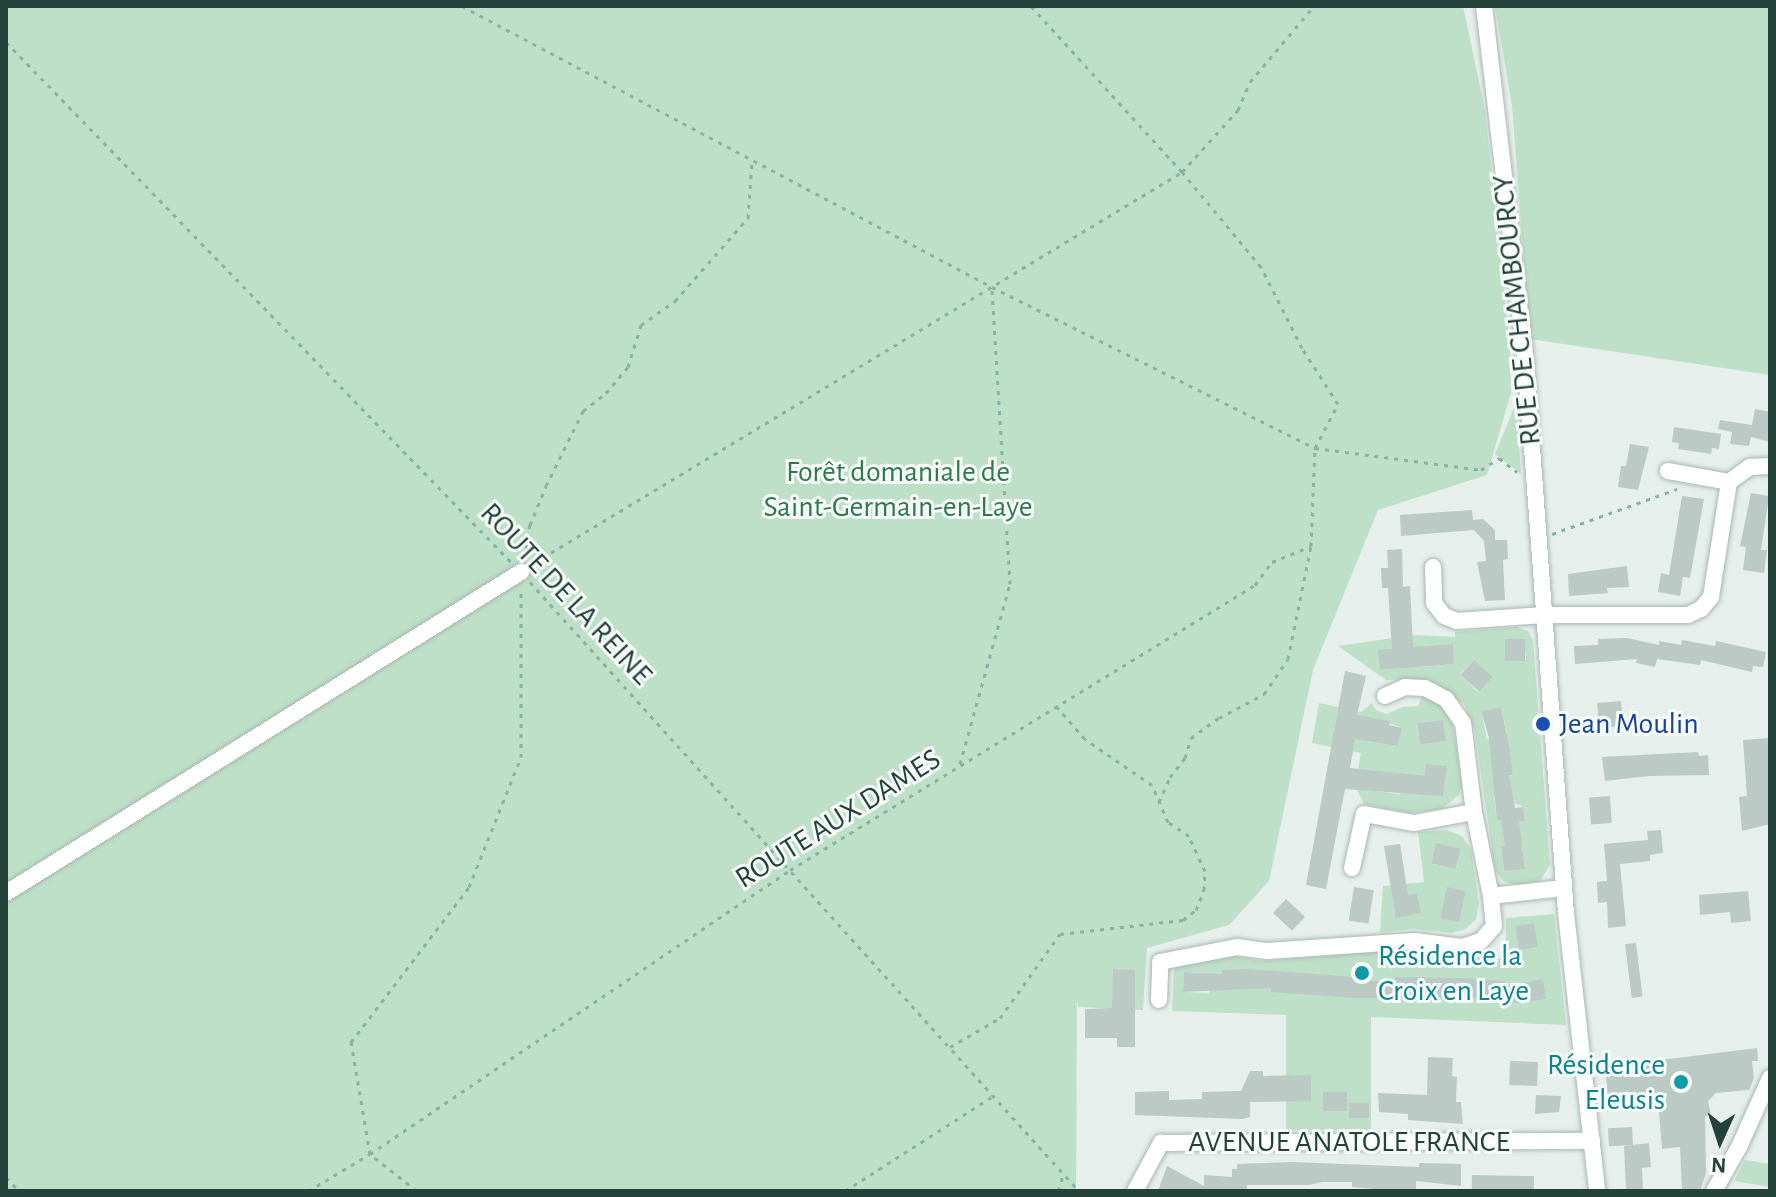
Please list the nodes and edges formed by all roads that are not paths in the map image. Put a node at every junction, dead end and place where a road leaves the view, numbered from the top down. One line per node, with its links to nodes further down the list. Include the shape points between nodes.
1 (1484, 6): 7 (street, RUE DE CHAMBOURCY, via 1524,349)
2 (1770, 466): 4 (street, via 1750,467)
3 (1668, 471): 4 (street)
4 (1729, 482): 7 (street, via 1711,597 1701,609 1688,615)
5 (1433, 567): 7 (street, via 1434,603 1444,616 1457,621)
6 (521, 572): 12 (street)
7 (1544, 615): 11 (street, RUE DE CHAMBOURCY)
8 (1385, 696): 9 (street, via 1405,687 1425,688 1446,699 1463,723)
9 (1474, 812): 10 (street, via 1414,823 1364,814); 13 (street)
10 (1352, 868)
11 (1564, 888): 13 (street); 16 (street, RUE DE CHAMBOURCY)
12 (6, 893)
13 (1491, 896): 14 (street, via 1494,926 1481,941 1462,947 1415,941 1267,951 1237,947 1160,962)
14 (1159, 1000)
15 (1770, 1078): 19 (street)
16 (1592, 1141): 17 (street, AVENUE ANATOLE FRANCE, via 1161,1143); 18 (street, RUE DE CHAMBOURCY)
17 (1135, 1191)
18 (1597, 1191)
19 (1714, 1191)

